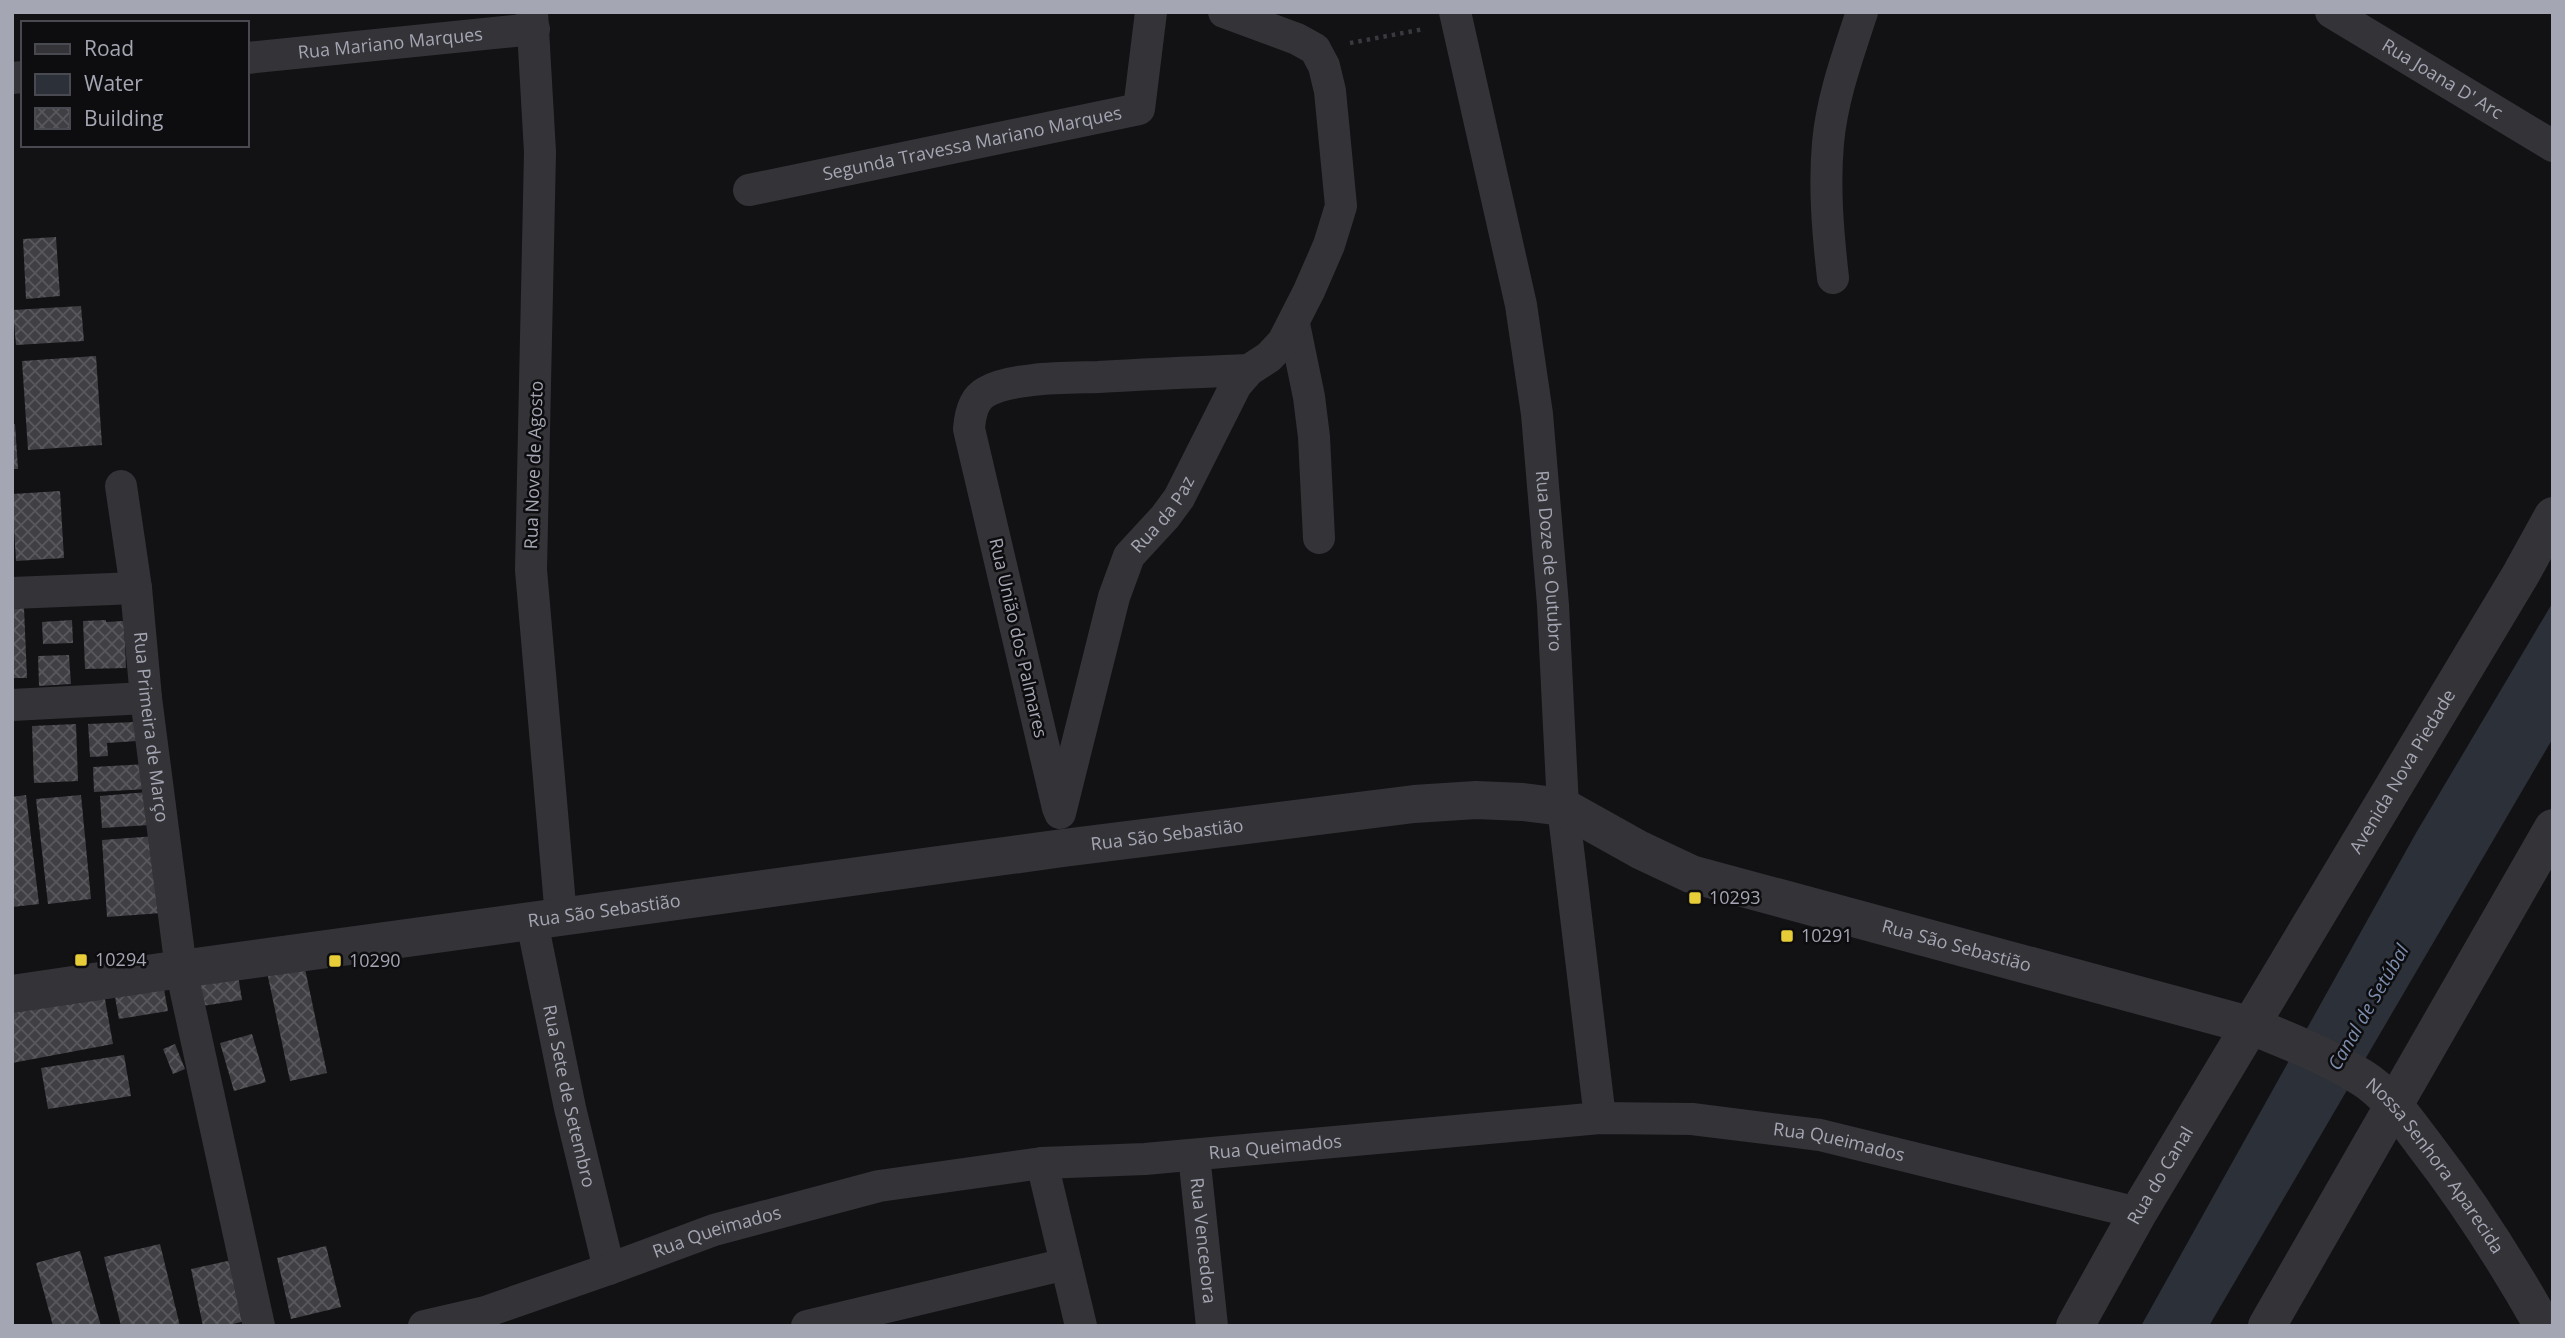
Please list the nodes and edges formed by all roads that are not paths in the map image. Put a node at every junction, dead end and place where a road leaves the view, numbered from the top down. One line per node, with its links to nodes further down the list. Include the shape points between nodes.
1 (1151, 12): 9 (street, Segunda Travessa Mariano Marques, via 1139,109)
2 (1224, 12): 11 (street, Rua da Paz, via 1297,39 1315,50 1325,65 1341,206)
3 (1862, 12): 10 (street, via 1840,78 1828,142 1826,212)
4 (2331, 12): 8 (street, Rua Joana D' Arc)
5 (1456, 18): 20 (street, Rua Doze de Outubro, via 1521,305 1537,414)
6 (533, 21): 7 (street, Rua Mariano Marques); 23 (street, Rua Nove de Agosto, via 540,152 531,570)
7 (248, 58)
8 (2553, 146)
9 (749, 190)
10 (1833, 278)
11 (1294, 324): 12 (street, Rua da Paz, via 1269,357); 15 (street, via 1312,424)
12 (1249, 370): 22 (street, Rua da Paz, via 1221,411 1179,498 1129,556 1114,597); 22 (street, Rua União dos Palmares, via 1041,379 985,392 970,414 969,429)
13 (121, 486): 16 (street, Rua Primeira de Março)
14 (2553, 516): 26 (street, Avenida Nova Piedade)
15 (1320, 538)
16 (136, 588): 17 (street); 18 (street, Rua Primeira de Março)
17 (12, 593)
18 (146, 698): 19 (street); 24 (street, Rua Primeira de Março)
19 (12, 705)
20 (1563, 807): 22 (street, Rua São Sebastião, via 1476,800); 26 (street, Rua São Sebastião, via 1691,874); 29 (street, Rua Doze de Outubro)
21 (2553, 828): 28 (street)
22 (1061, 830): 23 (street, Rua São Sebastião)
23 (546, 919): 24 (street, Rua São Sebastião); 34 (street, Rua Sete de Setembro, via 570,1108)
24 (181, 969): 25 (street, Rua São Sebastião); 36 (street, Rua Primeira de Março)
25 (12, 994)
26 (2249, 1025): 27 (street, Rua São Sebastião); 32 (street, Rua do Canal)
27 (2291, 1042): 28 (street, Nossa Senhora Aparecida, via 2362,1077)
28 (2392, 1104): 42 (street); 43 (street, Nossa Senhora Aparecida, via 2463,1194)
29 (1600, 1118): 30 (street, Rua Queimados); 32 (street, Rua Queimados, via 1692,1119 1820,1135)
30 (1194, 1155): 31 (street, Rua Queimados); 40 (street, Rua Vencedora)
31 (1042, 1163): 33 (street); 34 (street, Rua Queimados, via 879,1186 714,1230)
32 (2138, 1213): 41 (street, Rua do Canal)
33 (1066, 1264): 38 (street); 39 (street)
34 (609, 1269): 35 (street, Rua Queimados)
35 (487, 1319): 37 (street, Rua Queimados)
36 (259, 1326)
37 (424, 1326)
38 (807, 1326)
39 (1081, 1326)
40 (1212, 1326)
41 (2075, 1326)
42 (2267, 1326)
43 (2543, 1326)

